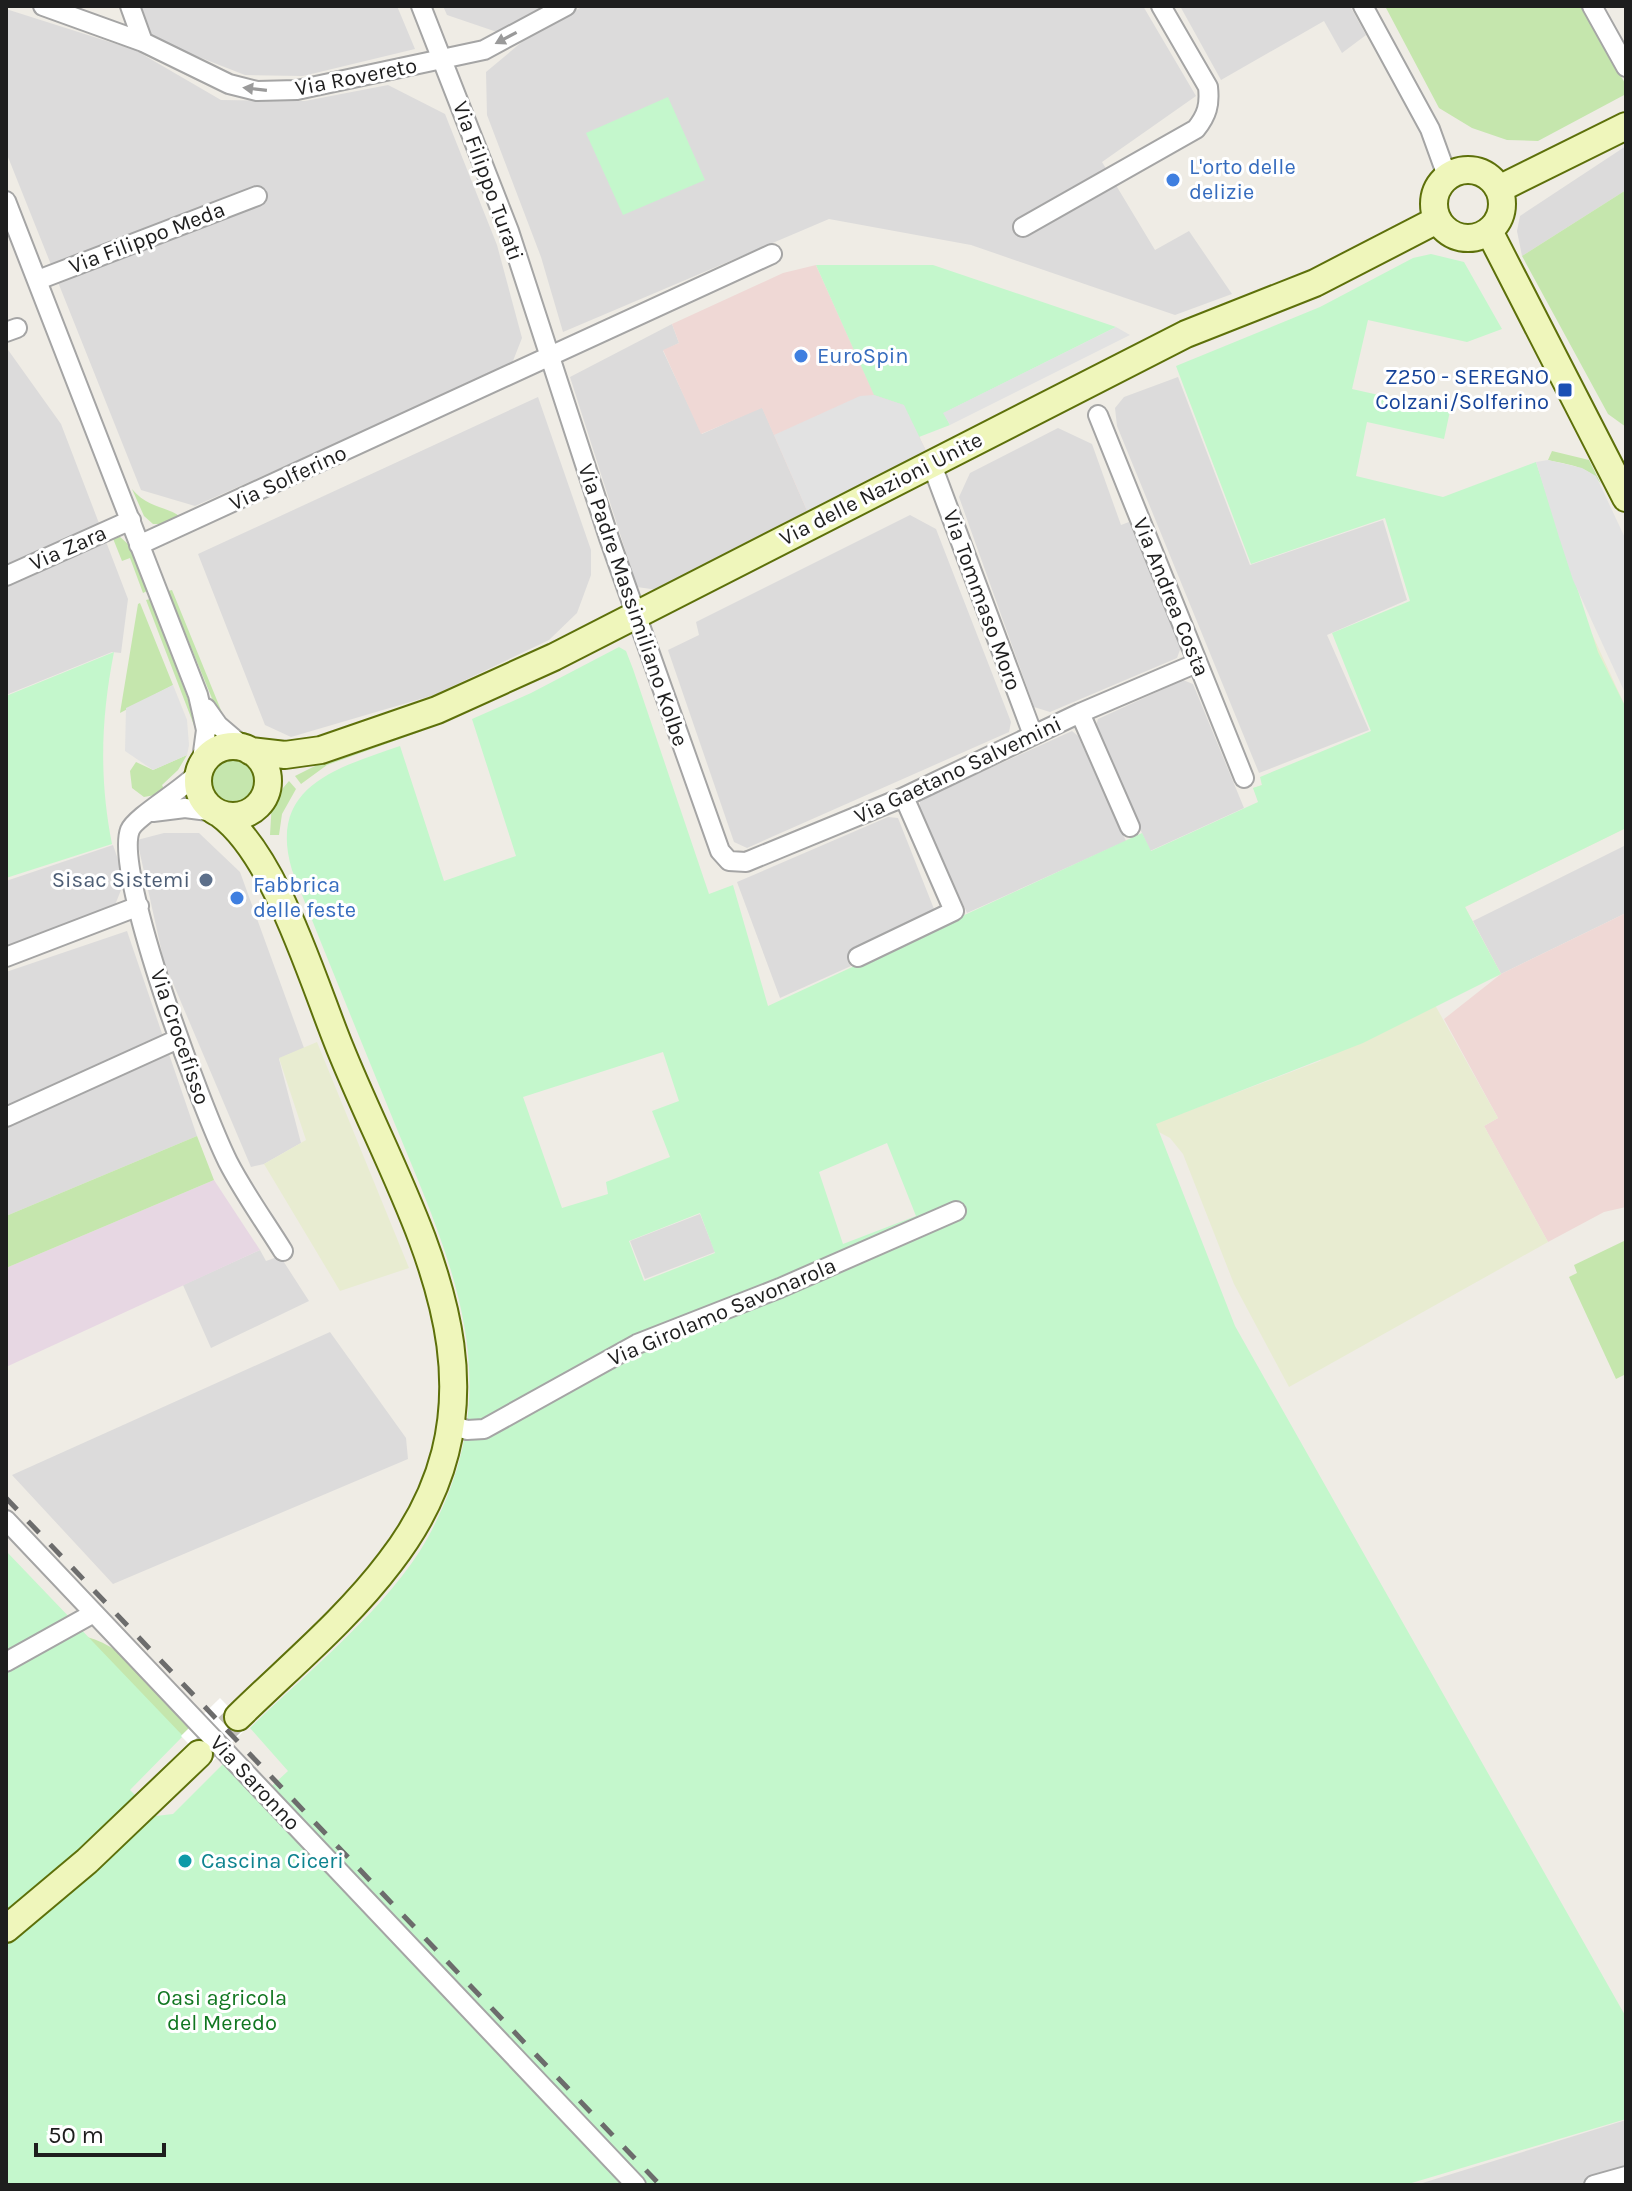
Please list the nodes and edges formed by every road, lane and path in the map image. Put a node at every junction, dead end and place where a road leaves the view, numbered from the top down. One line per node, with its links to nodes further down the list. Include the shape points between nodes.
1 (43, 6): 8 (street, Via Rovereto)
2 (130, 6): 8 (street)
3 (421, 6): 9 (street, Via Filippo Turati)
4 (566, 6): 9 (street, Via Rovereto, one-way to 9, via 484,50)
5 (1161, 6): 17 (street, via 1208,87 1206,117 1196,129)
6 (1363, 6): 12 (street, via 1430,129)
7 (1592, 6): 10 (street)
8 (143, 42): 9 (street, Via Rovereto, one-way to 8, via 297,90 257,91 229,84)
9 (442, 59): 21 (street, Via Filippo Turati, via 509,231)
10 (1626, 67)
11 (1626, 126): 13 (street)
12 (1447, 176): 13 (street, via 1470,169 1492,179); 16 (street, via 1434,195)
13 (1499, 189): 18 (street, via 1501,211)
14 (257, 196): 20 (street, Via Filippo Meda)
15 (6, 201): 20 (street)
16 (1437, 220): 18 (street, via 1455,236 1478,237); 23 (street, Via delle Nazioni Unite, via 1315,283 1186,334)
17 (1023, 227)
18 (1489, 231): 24 (street)
19 (772, 254): 21 (street, Via Solferino)
20 (38, 280): 25 (street)
21 (548, 358): 26 (street, Via Solferino); 28 (street, Via Padre Massimiliano Kolbe)
22 (1098, 415): 29 (street, Via Andrea Costa)
23 (932, 465): 28 (street, Via delle Nazioni Unite); 32 (street, Via Tommaso Moro)
24 (1626, 498)
25 (131, 520): 26 (street); 27 (street, Via Zara)
26 (139, 545): 30 (street)
27 (6, 576)
28 (635, 613): 34 (street, Via delle Nazioni Unite, via 437,710); 42 (street, Via Padre Massimiliano Kolbe)
29 (1197, 663): 31 (street, Via Gaetano Salvemini); 36 (street, Via Andrea Costa)
30 (198, 695): 33 (street, via 218,725); 35 (street, via 206,730)
31 (1080, 713): 32 (street, Via Gaetano Salvemini); 41 (street)
32 (1033, 735): 38 (street, Via Gaetano Salvemini)
33 (248, 749): 34 (street, via 285,755); 35 (street, via 221,748); 37 (street, via 266,769)
34 (321, 750): 37 (street)
35 (200, 769): 39 (street, via 181,791); 40 (street, via 201,797)
36 (1244, 778)
37 (267, 791): 40 (street, via 251,812 235,817); 43 (street, via 264,838)
38 (904, 797): 42 (street, Via Gaetano Salvemini, via 746,862 729,861); 46 (street, via 954,911)
39 (147, 813): 40 (street, via 185,808); 44 (street, Via Crocefisso, via 129,834)
40 (218, 813): 43 (street, via 250,842)
41 (1130, 827)
42 (720, 851)
43 (274, 885): 48 (street)
44 (139, 906): 45 (street); 47 (street, Via Crocefisso)
45 (6, 957)
46 (858, 957)
47 (178, 1039): 49 (street); 51 (street, Via Crocefisso, via 229,1163)
48 (365, 1108): 52 (street, via 416,1220 447,1309 453,1374); 52 (street, via 377,1157 433,1308 440,1367 436,1426 405,1515 373,1565 233,1712 391,1561 435,1481)
49 (6, 1117)
50 (956, 1211): 52 (street, Via Girolamo Savonarola, via 637,1344 484,1429)
51 (283, 1251)
52 (449, 1424)
53 (6, 1520): 54 (street, Via Saronno)
54 (94, 1613): 55 (street); 59 (street, Via Saronno)
55 (6, 1662)
56 (194, 1750): 57 (street, via 79,1869)
57 (8, 1915)
58 (1626, 2176): 60 (street)
59 (636, 2185)
60 (1594, 2185)

